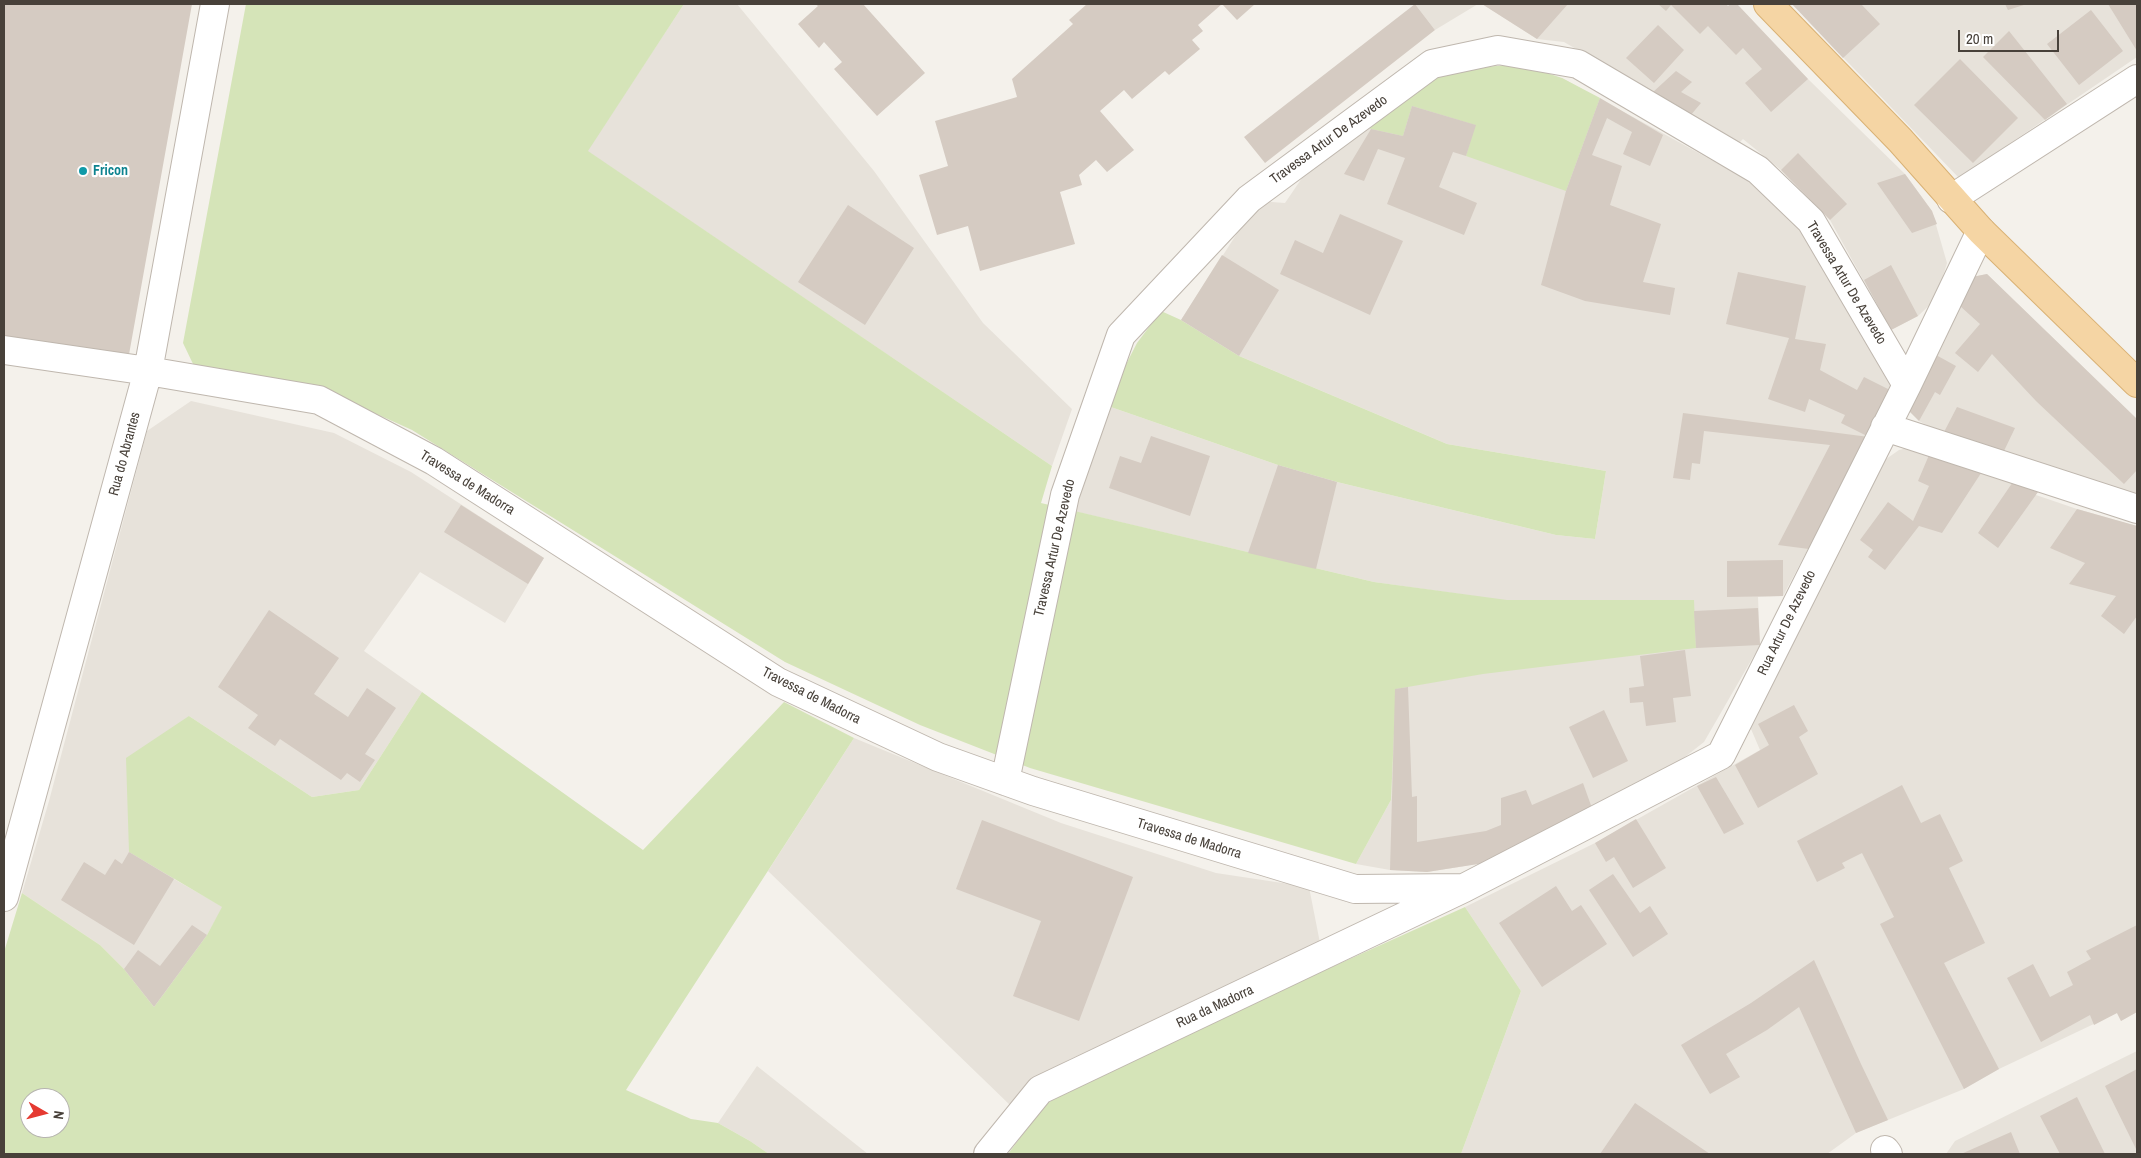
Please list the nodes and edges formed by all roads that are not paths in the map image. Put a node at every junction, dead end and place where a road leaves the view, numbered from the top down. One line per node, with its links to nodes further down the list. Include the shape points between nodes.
1 (215, 4): 7 (street, Rua do Abrantes)
2 (1768, 4): 4 (main road, via 1900,140)
3 (2137, 79): 4 (street)
4 (1952, 199): 5 (main road)
5 (1981, 231): 8 (main road); 9 (street, Rua Artur De Azevedo)
6 (4, 350): 7 (street, Travessa de Madorra)
7 (148, 371): 12 (street, Travessa de Madorra, via 319,400 434,460 778,682 938,757); 14 (street, Rua do Abrantes)
8 (2137, 383)
9 (1907, 385): 10 (street, Rua Artur De Azevedo); 12 (street, Travessa Artur De Azevedo, via 1811,221 1758,170 1578,64 1498,50 1432,64 1249,200 1121,335 1065,495)
10 (1885, 427): 11 (street); 13 (street, Rua Artur De Azevedo, via 1721,756)
11 (2137, 508)
12 (1005, 781): 13 (street, Travessa de Madorra, via 1355,889)
13 (1464, 888): 15 (street, Rua da Madorra, via 1040,1090)
14 (4, 897)
15 (988, 1154)

